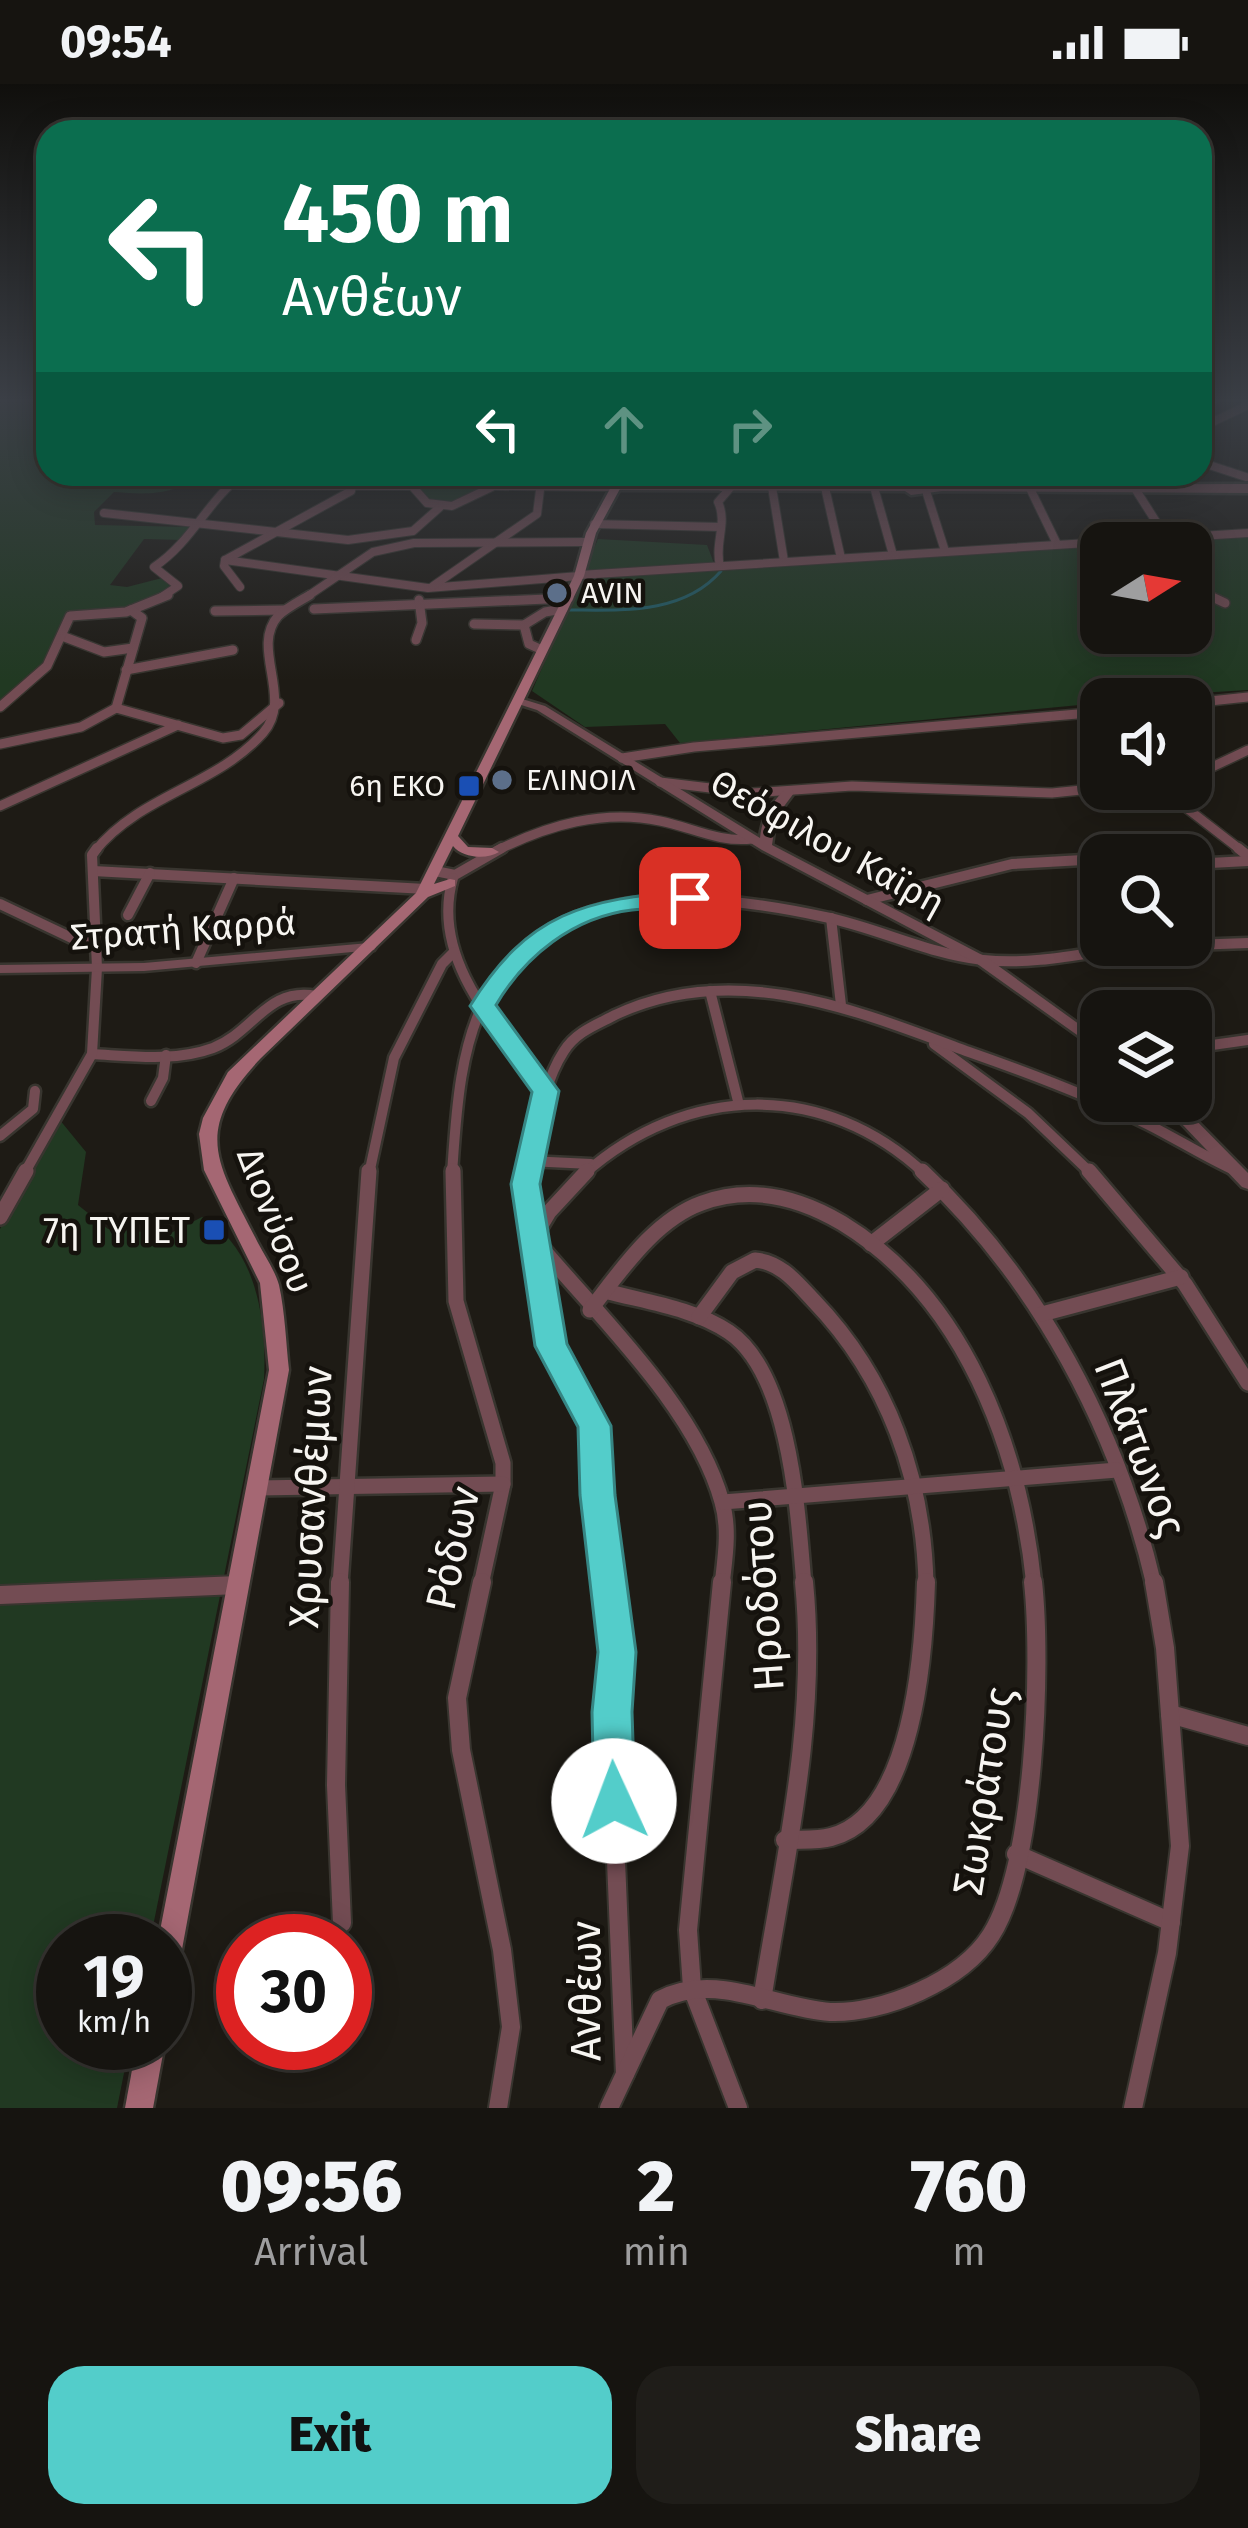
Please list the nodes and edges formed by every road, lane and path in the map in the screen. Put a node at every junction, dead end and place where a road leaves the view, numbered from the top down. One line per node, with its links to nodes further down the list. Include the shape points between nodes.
1 (220, 492): 18 (street)
2 (344, 492): 22 (street)
3 (418, 492): 16 (street)
4 (481, 492): 16 (street)
5 (540, 492): 28 (street, via 537,514)
6 (612, 492): 20 (main road, Διονύσου)
7 (724, 492): 21 (street)
8 (773, 492): 36 (street)
9 (825, 492): 34 (street)
10 (875, 492): 33 (street)
11 (922, 492): 15 (street)
12 (930, 492): 15 (street)
13 (1032, 492): 30 (street)
14 (1137, 492): 19 (street)
15 (927, 494): 31 (street)
16 (440, 507): 25 (street)
17 (104, 513): 18 (street)
18 (200, 520): 22 (street); 46 (street, via 180,550 154,567 178,590)
19 (1156, 522)
20 (594, 524): 21 (street); 27 (main road, Διονύσου)
21 (721, 526): 37 (street)
22 (277, 531): 26 (street); 35 (street)
23 (1248, 533): 24 (street)
24 (1212, 536)
25 (411, 538): 26 (street); 28 (street); 32 (street)
26 (373, 540): 32 (street)
27 (587, 542): 28 (street); 39 (main road, Διονύσου)
28 (494, 543): 41 (street)
29 (1080, 543): 30 (street)
30 (1057, 544): 31 (street)
31 (945, 551): 33 (street)
32 (373, 552): 38 (street)
33 (893, 555): 34 (street)
34 (841, 558): 36 (street)
35 (225, 560): 38 (street); 40 (street)
36 (784, 562): 37 (street)
37 (720, 566): 39 (street)
38 (334, 575): 41 (street); 47 (street)
39 (579, 576): 41 (street); 43 (main road, Διονύσου)
40 (240, 587)
41 (430, 588): 45 (street)
42 (1212, 597): 44 (street)
43 (566, 603): 45 (street); 51 (street); 55 (main road, Διονύσου)
44 (1225, 603)
45 (418, 605): 48 (street); 53 (street)
46 (131, 610): 52 (street, via 69,617); 54 (street, via 142,615)
47 (284, 610): 49 (street); 61 (street, via 271,633)
48 (314, 610)
49 (215, 611)
50 (474, 625): 51 (street)
51 (524, 625): 55 (street, via 529,644)
52 (62, 636): 54 (street, via 104,652); 62 (street, via 47,666)
53 (416, 640)
54 (133, 649): 57 (street)
55 (540, 649): 59 (main road, Διονύσου)
56 (233, 650): 57 (street)
57 (126, 670): 63 (street)
58 (1248, 697): 60 (street)
59 (519, 701): 68 (street, Θεόφιλου Καϊρη); 75 (main road, Διονύσου)
60 (1212, 701)
61 (279, 703): 65 (street, via 232,737); 81 (street, via 264,732 237,755 125,817 92,855)
62 (0, 707)
63 (116, 708): 65 (street); 66 (street, via 81,727)
64 (1080, 713): 68 (street)
65 (178, 725): 73 (street)
66 (0, 744)
67 (1248, 750): 69 (street)
68 (622, 758): 70 (street, Θεόφιλου Καϊρη)
69 (1212, 771)
70 (661, 782): 72 (street); 76 (street, Θεόφιλου Καϊρη)
71 (1080, 790): 72 (street, via 852,786)
72 (788, 793): 76 (street, via 773,806)
73 (0, 806)
74 (1188, 810): 79 (street)
75 (452, 837): 77 (main road, via 464,850); 84 (main road, Διονύσου)
76 (759, 843): 77 (street, via 606,816 559,824); 85 (street, Θεόφιλου Καϊρη)
77 (492, 852): 84 (street)
78 (1080, 858): 85 (street, via 1008,863)
79 (1248, 859): 80 (street)
80 (1212, 862)
81 (93, 871): 82 (street); 89 (street)
82 (150, 873): 83 (street); 87 (street)
83 (234, 878): 84 (street); 96 (street)
84 (438, 882): 92 (main road, Διονύσου); 93 (street)
85 (867, 900): 95 (street, Θεόφιλου Καϊρη)
86 (0, 904): 89 (street)
87 (128, 915)
88 (831, 918): 95 (street, Ρόδων); 101 (street); 102 (street, Ρόδων, via 709,899 605,907 534,940 495,980)
89 (94, 941): 97 (street)
90 (1212, 942): 91 (street)
91 (1248, 943)
92 (369, 947): 96 (street, Στρατή Καρρά); 100 (main road, Διονύσου)
93 (454, 952): 102 (street); 133 (street, Χρυσανθέμων, via 394,1058 380,1107 363,1207)
94 (1080, 956): 95 (street, Ρόδων)
95 (981, 960): 103 (street, Θεόφιλου Καϊρη)
96 (196, 962): 97 (street, Στρατή Καρρά)
97 (97, 968): 98 (street, Στρατή Καρρά); 107 (street)
98 (0, 969)
99 (710, 991): 101 (street, Ανθέων, via 783,992); 110 (street, Ανθέων, via 639,1004 581,1032); 112 (street)
100 (316, 996): 108 (street, via 275,995 233,1038); 134 (main road, Διονύσου, via 234,1076 207,1134 214,1170 274,1308 279,1370)
101 (841, 1005): 104 (street, Ανθέων)
102 (483, 1006): 110 (street); 131 (street, Ρόδων, via 464,1074 452,1235 459,1313 505,1455)
103 (1080, 1029)
104 (928, 1040): 118 (street, via 1149,1125); 123 (street, via 1044,1126)
105 (1248, 1040): 106 (street)
106 (1212, 1046)
107 (92, 1054): 108 (street); 120 (street)
108 (166, 1055): 111 (street)
109 (34, 1090): 114 (street, via 32,1108)
110 (546, 1091): 116 (street, Ανθέων)
111 (151, 1101)
112 (739, 1105): 117 (street, Πλάτωνος, via 663,1125); 119 (street, Πλάτωνος, via 797,1104 869,1126)
113 (1190, 1122): 118 (street)
114 (6, 1124): 115 (street)
115 (0, 1136)
116 (528, 1161): 117 (street); 121 (street, Ανθέων)
117 (591, 1164): 121 (street, Πλάτωνος, via 559,1194)
118 (1243, 1177)
119 (942, 1189): 122 (street); 126 (street, Πλάτωνος)
120 (0, 1216)
121 (534, 1238): 125 (street); 149 (street, Ανθέων, via 551,1346 595,1426 617,1652 612,1766)
122 (871, 1244): 124 (street, Σωκράτους, via 792,1196 730,1192 674,1216); 130 (street, Σωκράτους, via 929,1303 970,1361)
123 (1181, 1277): 126 (street); 128 (street)
124 (605, 1291): 125 (street, Σωκράτους); 127 (street, Ηροδότου)
125 (590, 1310): 136 (street, via 672,1408)
126 (1042, 1314): 129 (street, Πλάτωνος, via 1094,1405)
127 (699, 1317): 132 (street, via 734,1270 762,1260 778,1265 818,1303 872,1379); 135 (street, Ηροδότου, via 728,1331 763,1369)
128 (1248, 1382)
129 (1117, 1470): 130 (street); 139 (street, Πλάτωνος, via 1155,1588)
130 (1015, 1478): 132 (street); 142 (street, Σωκράτους, via 1038,1658 1033,1760)
131 (503, 1484): 133 (street); 151 (street, Ρόδων, via 457,1698 511,2027)
132 (915, 1484): 135 (street); 141 (street, via 927,1545 927,1633 913,1720 862,1823 815,1846)
133 (346, 1486): 134 (street); 144 (street, Χρυσανθέμων, via 337,1702)
134 (257, 1488): 137 (main road, Διονύσου)
135 (793, 1494): 136 (street); 141 (street, Ηροδότου, via 807,1675)
136 (723, 1502): 146 (street, via 726,1544 688,1930)
137 (238, 1585): 138 (street); 143 (main road, Διονύσου)
138 (0, 1595)
139 (1169, 1714): 140 (street); 145 (street, Πλάτωνος, via 1179,1853)
140 (1248, 1736)
141 (785, 1840): 147 (street, Ηροδότου)
142 (1016, 1854): 145 (street); 147 (street, Σωκράτους, via 997,1928 938,1981 856,2011)
143 (176, 1914)
144 (342, 1914)
145 (1171, 1922): 154 (street, Πλάτωνος)
146 (692, 1988): 147 (street, Σωκράτους); 149 (street, via 660,2000); 153 (street)
147 (762, 2000)
148 (147, 2070): 150 (main road)
149 (625, 2074): 152 (street, Ανθέων)
150 (139, 2108)
151 (498, 2108)
152 (609, 2108)
153 (738, 2108)
154 (1133, 2108)

